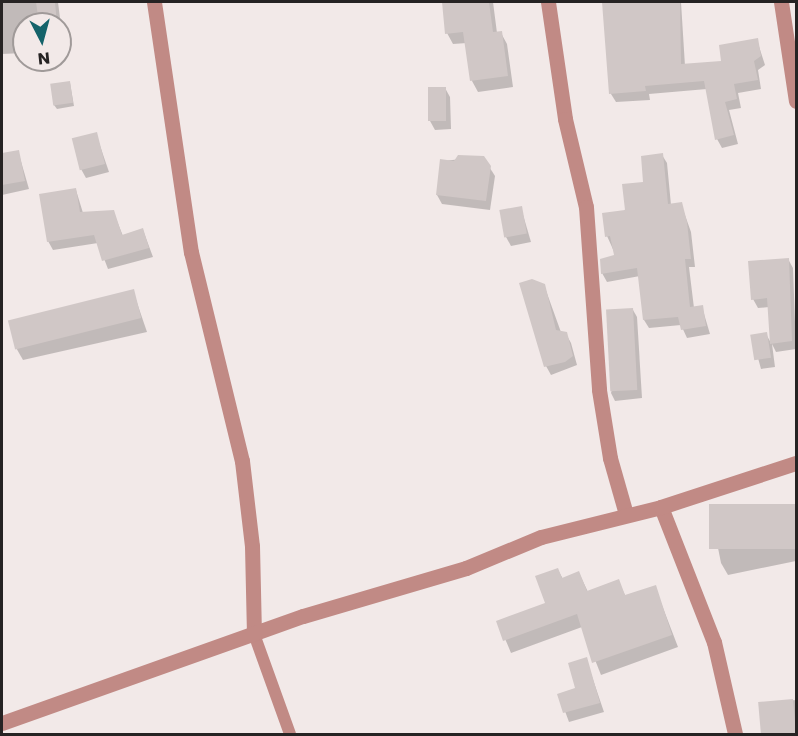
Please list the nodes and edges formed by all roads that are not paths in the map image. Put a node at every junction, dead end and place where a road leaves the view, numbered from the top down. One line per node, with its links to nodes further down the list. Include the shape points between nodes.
1 (154, 2): 9 (street, via 191,252 242,461 252,546)
2 (548, 2): 8 (street, via 564,119 586,207 600,390 610,458)
3 (781, 2): 4 (street)
4 (790, 19): 5 (street)
5 (796, 101)
6 (796, 463): 7 (street)
7 (661, 507): 8 (street); 12 (street, via 714,642)
8 (626, 514): 9 (street, via 541,537 466,568 387,589)
9 (254, 634): 10 (street); 11 (lane)
10 (2, 723)
11 (290, 735)
12 (735, 735)

